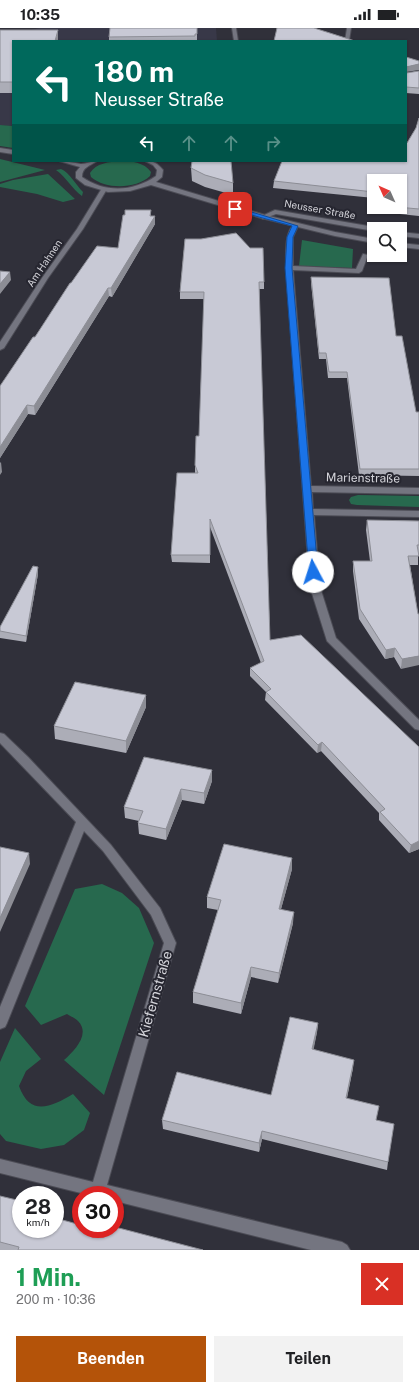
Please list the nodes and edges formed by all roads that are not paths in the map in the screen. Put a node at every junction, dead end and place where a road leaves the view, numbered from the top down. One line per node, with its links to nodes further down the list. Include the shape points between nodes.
1 (234, 28): 3 (street)
2 (349, 28): 4 (street)
3 (236, 40)
4 (347, 40)
5 (0, 150): 6 (street)
6 (12, 152)
7 (66, 162): 10 (street)
8 (92, 162): 10 (street)
9 (150, 162): 11 (street, via 160,170 159,177)
10 (84, 166): 12 (street, via 79,172 79,178 86,184)
11 (152, 183): 12 (street, via 127,190); 13 (street, Neusser Straße)
12 (104, 189): 23 (street, Am Hahnen)
13 (263, 218): 14 (street, Neusser Straße); 15 (street, Neusser Straße, via 275,212 299,214)
14 (295, 226): 18 (street, Neusser Straße); 22 (street, via 290,237)
15 (367, 228)
16 (407, 235): 17 (street)
17 (419, 236)
18 (367, 240)
19 (407, 246): 20 (street)
20 (419, 247)
21 (365, 255): 22 (street, via 359,271)
22 (289, 268): 24 (street)
23 (0, 348)
24 (307, 489): 25 (street, Marienstraße); 26 (street)
25 (419, 491)
26 (308, 512): 27 (street); 28 (street, via 314,586 331,639)
27 (419, 514)
28 (419, 726)
29 (0, 737): 30 (street, Kiefernstraße)
30 (82, 821): 31 (street); 34 (street, Kiefernstraße, via 107,848 156,912 170,944)
31 (0, 1023)
32 (0, 1166): 33 (street)
33 (82, 1186)
34 (99, 1186)
35 (124, 1196): 36 (street)
36 (342, 1250)

